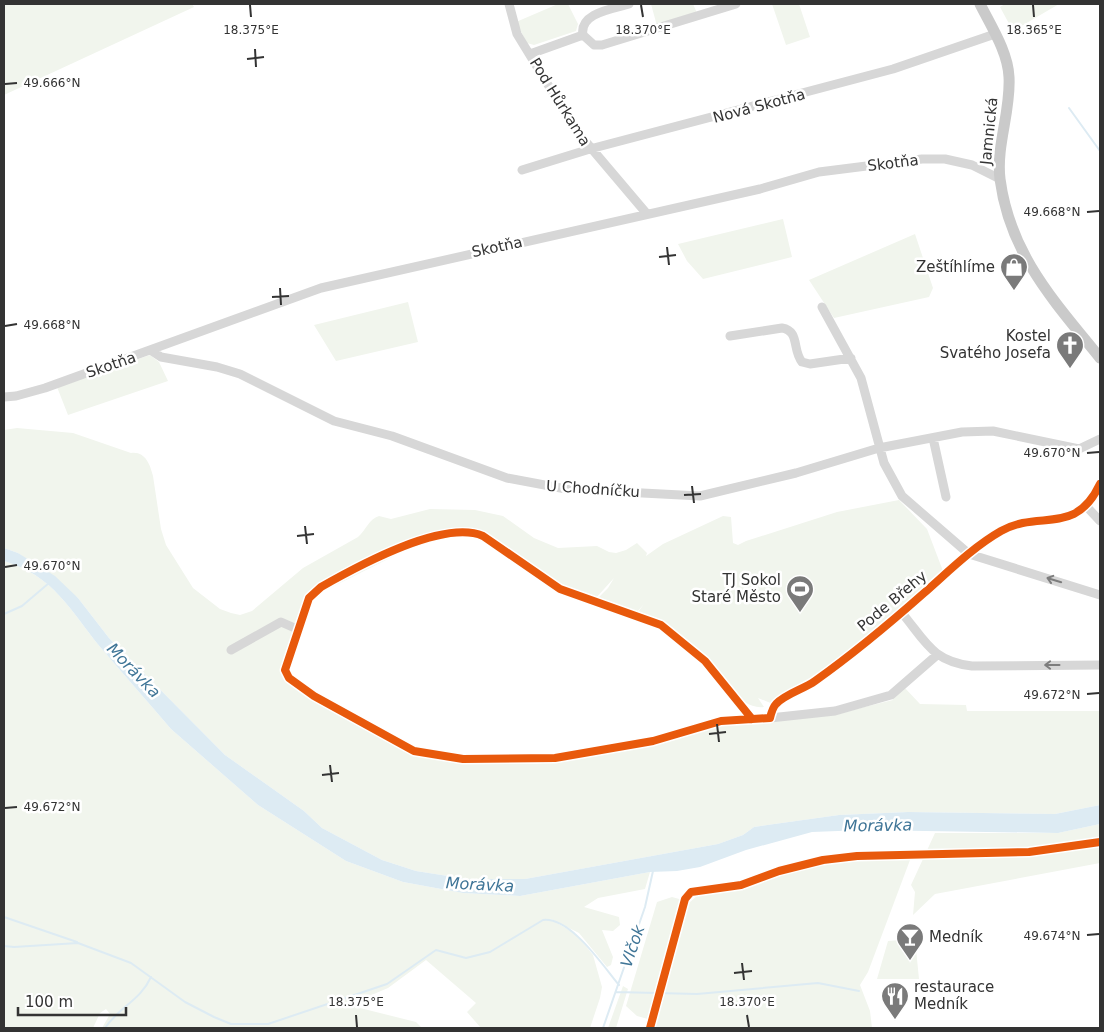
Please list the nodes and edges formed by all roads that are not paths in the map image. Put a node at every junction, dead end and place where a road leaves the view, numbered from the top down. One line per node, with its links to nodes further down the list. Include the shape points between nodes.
1 (509, 4): 7 (street, Pod Hůrkama, via 517,34)
2 (629, 4): 6 (street, via 588,18 582,26)
3 (736, 4): 6 (street, via 602,45 594,45)
4 (980, 4): 5 (main road, Jamnická)
5 (995, 34): 8 (street, Nová Skotňa, via 893,70); 10 (main road, Jamnická, via 1009,76)
6 (583, 35): 7 (street)
7 (530, 54): 8 (street, Pod Hůrkama)
8 (590, 149): 9 (street, Nová Skotňa); 11 (street, Pod Hůrkama)
9 (522, 170)
10 (1000, 179): 11 (street, Skotňa, via 972,165 945,159 922,159 818,172 760,189); 16 (main road, Jamnická, via 1015,239 1030,268)
11 (647, 214): 14 (street, Skotňa, via 321,288)
12 (822, 307): 15 (street)
13 (730, 336): 15 (street, via 790,329 802,362 810,364)
14 (152, 351): 17 (street, Skotňa, via 46,388); 20 (street, U Chodníčku, via 161,357 240,374 334,421 392,436 507,478 566,489 700,496 796,474)
15 (851, 358): 20 (street, via 862,378)
16 (1100, 358)
17 (4, 397)
18 (933, 438): 19 (street, U Chodníčku, via 962,432 993,431 1079,449); 20 (street, U Chodníčku); 22 (street)
19 (1100, 439)
20 (879, 448): 25 (street, via 902,496)
21 (1100, 484): 23 (street, via 1093,500)
22 (946, 497)
23 (1086, 506): 24 (street); 25 (street, Pode Břehy, via 1064,518 1014,525)
24 (1100, 521)
25 (969, 554): 26 (street, one-way to 25); 27 (street, Pode Břehy)
26 (1100, 595)
27 (902, 613): 30 (street, Pode Břehy); 32 (street, Pode Břehy, via 814,682 776,704)
28 (298, 629): 29 (street, via 281,622); 33 (street, via 286,670 289,678 314,696 419,753 463,759 555,758 652,741 722,721); 33 (street, via 309,598 328,583 421,539 474,532 560,588 661,625 705,661)
29 (231, 650)
30 (937, 655): 31 (street, Pode Břehy, one-way to 30, via 972,666 956,664); 32 (street, via 891,695 835,710)
31 (1100, 665)
32 (770, 718): 33 (street)
33 (752, 719)

